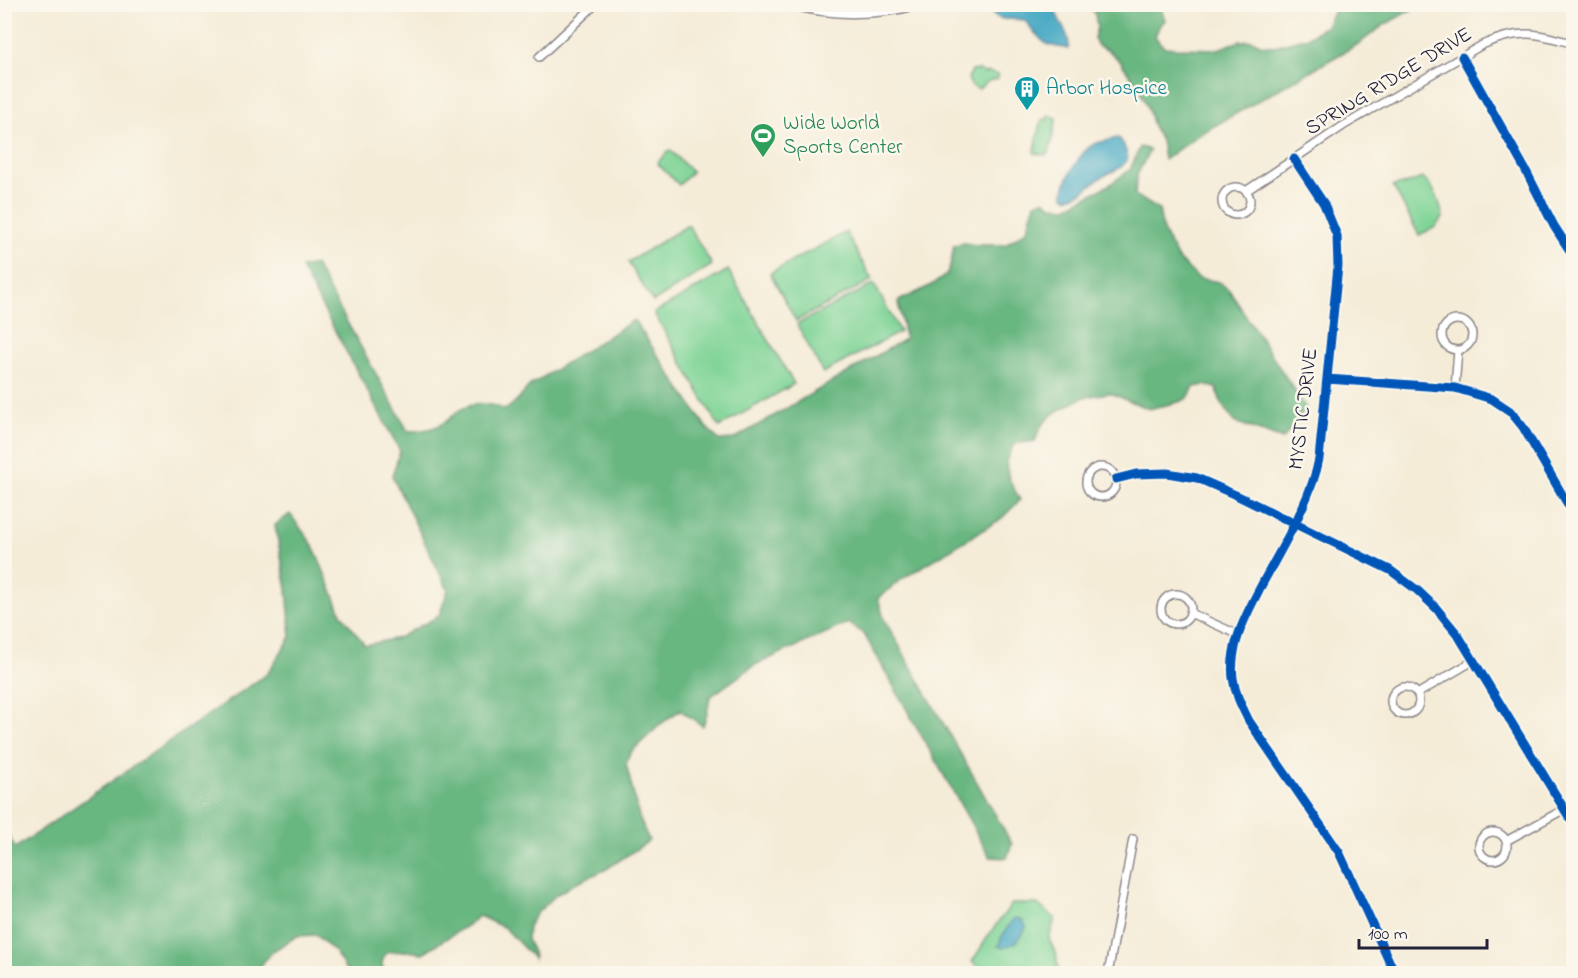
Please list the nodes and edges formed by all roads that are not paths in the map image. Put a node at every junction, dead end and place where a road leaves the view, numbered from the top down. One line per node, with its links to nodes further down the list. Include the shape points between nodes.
1 (596, 4): 5 (street)
2 (791, 4): 3 (street, via 844,12 885,12)
3 (920, 4)
4 (1574, 44): 6 (street, SPRING RIDGE DRIVE, via 1531,33 1500,37)
5 (539, 57)
6 (1462, 57): 7 (street, SPRING RIDGE DRIVE); 9 (street)
7 (1294, 159): 8 (street, SPRING RIDGE DRIVE); 11 (street, MYSTIC DRIVE, via 1324,204 1337,236 1338,266)
8 (1246, 191): 8 (street, via 1232,187 1226,190 1221,203 1228,214 1235,216 1247,210 1250,203)
9 (1574, 257)
10 (1458, 350): 10 (street, via 1470,344 1472,338 1470,328 1458,320 1448,324 1442,334 1447,347); 12 (street)
11 (1326, 379): 12 (street); 15 (street, MYSTIC DRIVE, via 1318,462)
12 (1455, 388): 14 (street, via 1492,399 1510,411 1524,427)
13 (1116, 478): 13 (street, via 1103,467 1091,471 1086,482 1092,494 1103,497 1114,491); 15 (street, via 1167,473 1197,478)
14 (1574, 515)
15 (1294, 523): 17 (street, MYSTIC DRIVE); 18 (street, via 1390,570 1417,590 1447,620)
16 (1190, 614): 16 (street, via 1188,600 1180,594 1167,597 1162,605 1164,617 1172,623 1182,622); 17 (street)
17 (1239, 634): 26 (street, MYSTIC DRIVE, via 1233,662 1238,698 1249,721 1338,852)
18 (1473, 661): 19 (street); 21 (street)
19 (1417, 694): 19 (street, via 1410,688 1398,689 1391,700 1394,708 1401,714 1414,711)
20 (1574, 804): 21 (street)
21 (1564, 810): 22 (street); 24 (street)
22 (1574, 825)
23 (1132, 839): 25 (street)
24 (1506, 841): 24 (street, via 1496,833 1487,834 1480,849 1485,857 1497,859 1505,854)
25 (1108, 974)
26 (1397, 974)

